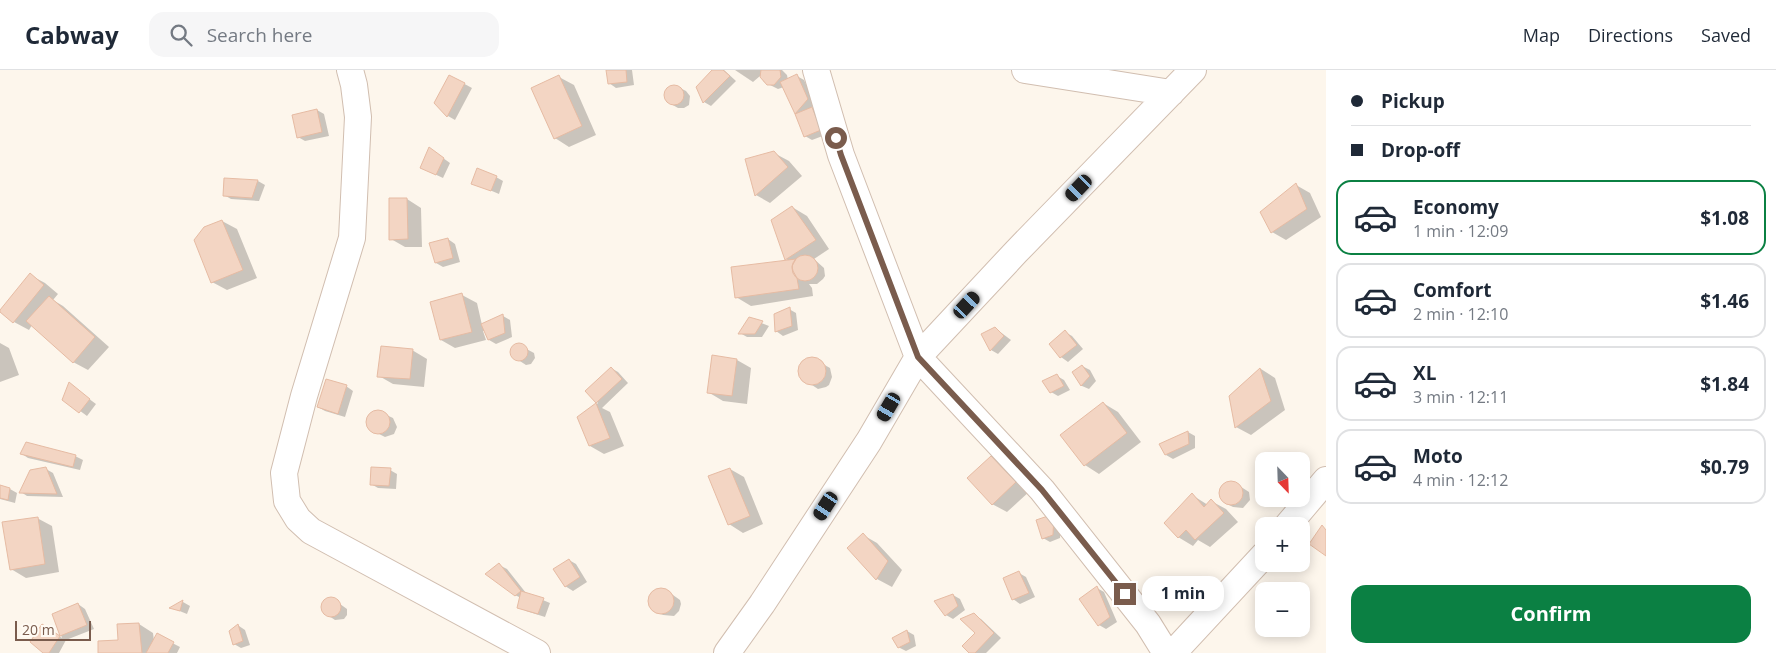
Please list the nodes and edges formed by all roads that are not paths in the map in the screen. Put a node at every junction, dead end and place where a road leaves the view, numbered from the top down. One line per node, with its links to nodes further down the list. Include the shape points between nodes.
1 (350, 70): 10 (street, via 358,117 352,238 284,473 287,501 310,531)
2 (816, 70): 6 (street, via 841,155)
3 (1026, 70): 5 (street)
4 (1193, 70): 5 (street)
5 (1171, 93): 6 (street)
6 (918, 357): 11 (street, via 869,441); 12 (street, via 1042,490 1148,624)
7 (1326, 480): 8 (street)
8 (1295, 517)
9 (1255, 565): 13 (street)
10 (537, 653)
11 (727, 653)
12 (1166, 653)
13 (1173, 653)

